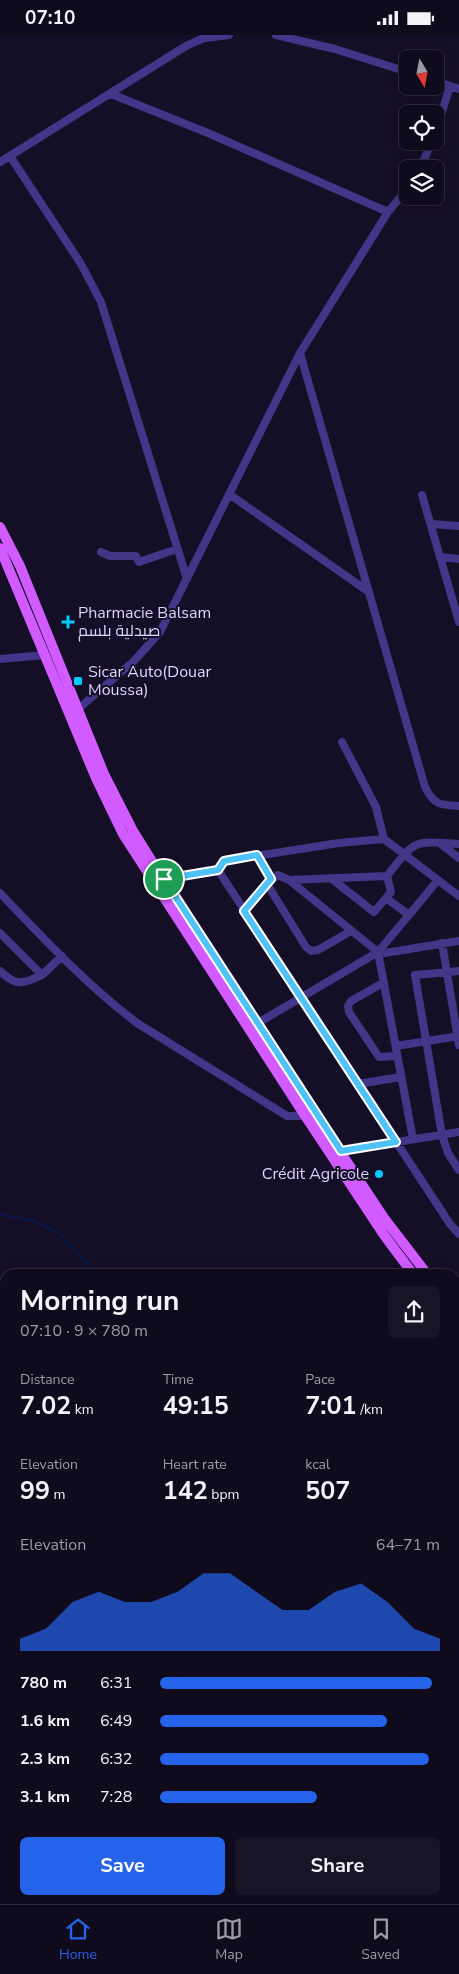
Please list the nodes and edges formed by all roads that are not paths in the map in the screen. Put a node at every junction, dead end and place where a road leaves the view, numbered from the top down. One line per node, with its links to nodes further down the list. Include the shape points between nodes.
1 (228, 35): 3 (street)
2 (276, 35): 4 (street)
3 (207, 37): 8 (street, via 186,46)
4 (399, 69)
5 (444, 84): 6 (street)
6 (450, 86): 7 (street); 9 (street)
7 (459, 89)
8 (110, 93): 10 (street); 13 (street)
9 (444, 105)
10 (10, 156): 11 (street); 21 (street, via 81,264 101,302)
11 (0, 162)
12 (399, 199): 13 (street)
13 (388, 212): 14 (street)
14 (300, 353): 15 (street); 26 (street)
15 (229, 494): 25 (street); 26 (street)
16 (422, 495): 17 (street)
17 (431, 524): 18 (street); 23 (street)
18 (459, 526)
19 (0, 527): 31 (main road, via 20,566)
20 (0, 548): 29 (main road)
21 (177, 549): 22 (street, via 139,562 136,555 110,556); 25 (street)
22 (101, 552)
23 (440, 557): 24 (street); 27 (street)
24 (459, 559)
25 (187, 579): 31 (street, via 160,632 134,661)
26 (369, 592): 33 (street, via 425,787 434,801)
27 (455, 595): 28 (street)
28 (459, 622)
29 (45, 655): 30 (street); 71 (main road, via 123,834)
30 (0, 659)
31 (78, 709): 42 (main road, via 120,806)
32 (342, 742): 34 (street, via 376,807)
33 (459, 806)
34 (384, 839): 37 (street); 38 (street)
35 (440, 843): 36 (street); 37 (street, via 422,842); 39 (street)
36 (459, 845)
37 (404, 854): 41 (street); 45 (street)
38 (257, 855): 40 (street, via 224,861); 46 (street)
39 (459, 858)
40 (218, 870): 42 (street); 50 (street)
41 (387, 876): 43 (street); 49 (street, via 391,892)
42 (164, 879): 64 (main road)
43 (332, 879): 44 (street); 49 (street, via 374,912)
44 (288, 880): 46 (street, via 278,875); 52 (street)
45 (438, 880): 48 (street); 51 (street)
46 (269, 882): 50 (street); 52 (street, via 311,951)
47 (0, 893): 57 (street)
48 (459, 896)
49 (386, 898): 51 (street)
50 (244, 911): 63 (street)
51 (409, 915): 56 (street)
52 (351, 931): 56 (street)
53 (0, 933): 61 (street)
54 (459, 941): 55 (street)
55 (442, 943): 56 (street); 60 (street)
56 (378, 952): 62 (street); 63 (street)
57 (62, 956): 61 (street); 71 (street, via 116,1008 137,1023 287,1116)
58 (0, 971): 61 (street, via 13,983)
59 (459, 971): 60 (street)
60 (447, 973): 65 (street); 66 (street, via 415,975)
61 (42, 975)
62 (383, 983): 67 (street); 68 (street, via 351,1001 349,1012 379,1057)
63 (301, 996): 64 (street); 70 (street)
64 (258, 1023): 76 (main road)
65 (459, 1039): 66 (street)
66 (426, 1042): 67 (street); 73 (street)
67 (396, 1047): 68 (street)
68 (397, 1056): 69 (street)
69 (401, 1077): 70 (street); 74 (street)
70 (358, 1084): 75 (street)
71 (306, 1117): 79 (main road)
72 (459, 1132): 73 (street)
73 (442, 1135): 74 (street); 77 (street)
74 (412, 1139): 75 (street)
75 (396, 1142): 76 (street); 78 (street)
76 (341, 1151): 80 (main road, via 384,1218)
77 (459, 1170)
78 (459, 1234)
79 (409, 1269)
80 (423, 1269)

